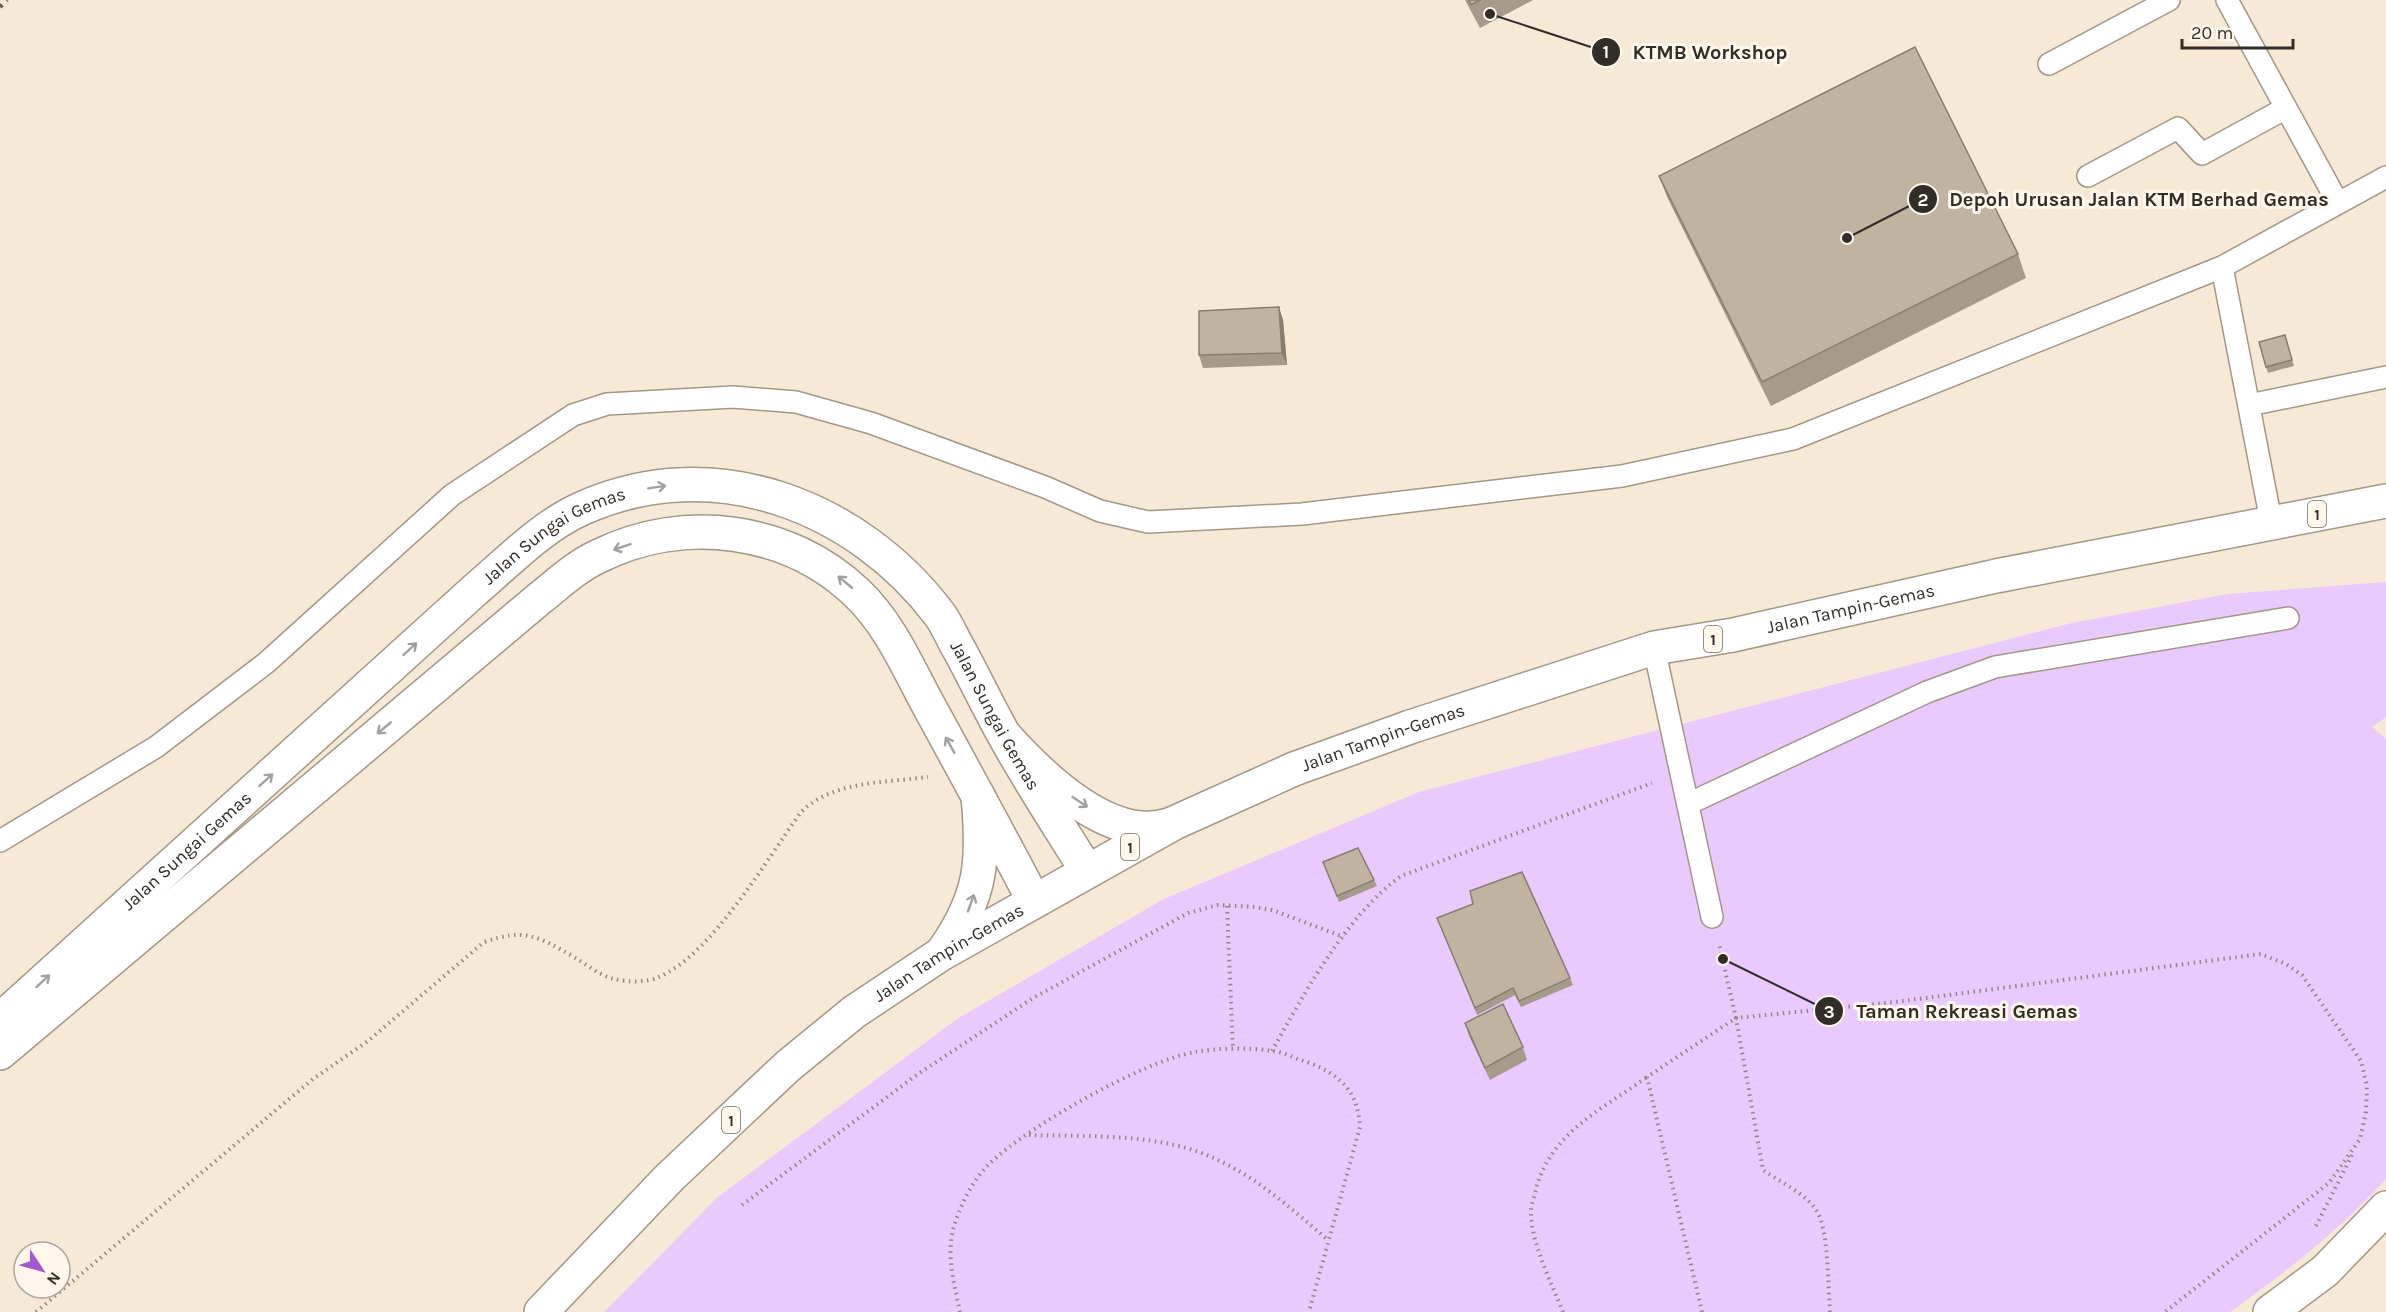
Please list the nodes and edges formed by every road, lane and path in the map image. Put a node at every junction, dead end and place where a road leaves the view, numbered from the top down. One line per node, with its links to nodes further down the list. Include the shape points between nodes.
1 (2169, 0): 3 (lane)
2 (2227, 0): 4 (lane)
3 (2049, 64)
4 (2286, 108): 5 (lane, via 2202,154 2178,128); 7 (lane)
5 (2088, 176)
6 (2386, 179): 7 (lane)
7 (2338, 203): 8 (lane)
8 (2222, 267): 10 (lane); 20 (lane, via 1793,439 1622,476 1302,514 1148,522 1100,511 871,423 796,402 733,397 607,404 573,415 452,495 266,663 156,747)
9 (2386, 377): 10 (lane)
10 (2249, 405): 12 (lane)
11 (2386, 501): 12 (main road, Jalan Tampin-Gemas / 1)
12 (2271, 521): 14 (main road, Jalan Tampin-Gemas / 1, via 1996,576 1733,635)
13 (2288, 618): 18 (lane, via 1995,668 1927,692)
14 (1654, 648): 16 (lane); 19 (main road, Jalan Tampin-Gemas / 1, via 1410,727 1294,770)
15 (1005, 736): 19 (main road, one-way to 19, via 1038,774 1094,812 1121,824 1153,830); 21 (main road, Jalan Sungai Gemas); 28 (main road, Jalan Sungai Gemas, one-way to 15, via 475,590 550,527 583,508 623,495 657,486 702,484 751,489 798,503 840,526 883,554 941,617)
16 (1681, 772): 18 (lane); 25 (path, via 1401,876 1374,897)
17 (971, 784): 22 (main road, Jalan Sungai Gemas); 26 (main road, one-way to 17, via 964,921 980,862 981,828); 31 (main road, Jalan Sungai Gemas, one-way to 31, via 890,635 858,594 838,577 789,547 757,537 717,533 656,537 599,555 540,598); 37 (path, via 837,789 811,802 710,938 685,962 658,978 612,979 524,933 484,942 368,1041 313,1079)
18 (1688, 804): 24 (lane)
19 (1174, 823): 21 (main road, Jalan Tampin-Gemas / 1)
20 (0, 841)
21 (1087, 871): 22 (main road, Jalan Tampin-Gemas / 1)
22 (1034, 901): 26 (main road, Jalan Tampin-Gemas / 1)
23 (1227, 906): 25 (path, via 1272,910); 29 (path); 34 (path, via 1188,913 1033,998 918,1074)
24 (1712, 916): 27 (path)
25 (1344, 937): 30 (path)
26 (941, 954): 38 (main road, Jalan Tampin-Gemas / 1, via 854,1012 788,1066 670,1177)
27 (1736, 1018): 32 (path); 43 (path, via 1763,1170 1817,1210 1825,1239); 44 (path, via 1895,1002 2261,954 2286,964 2302,975 2361,1061 2367,1086 2360,1139 2329,1183)
28 (0, 1020)
29 (1233, 1050): 30 (path); 33 (path, via 1194,1052 1157,1064 1117,1081)
30 (1272, 1051): 36 (path, via 1330,1073 1350,1091 1359,1109 1360,1127)
31 (0, 1053)
32 (1647, 1077): 41 (path, via 1566,1135 1550,1154 1538,1181 1531,1211 1535,1238); 42 (path)
33 (1028, 1135): 36 (path, via 1157,1142 1219,1160 1279,1199); 39 (path, via 988,1165 964,1199 954,1224 951,1268)
34 (742, 1205)
35 (2386, 1208): 45 (main road, via 2325,1271)
36 (1328, 1240): 40 (path)
37 (36, 1312)
38 (541, 1312)
39 (960, 1312)
40 (1309, 1312)
41 (1563, 1312)
42 (1702, 1312)
43 (1830, 1312)
44 (2165, 1312)
45 (2270, 1312)

